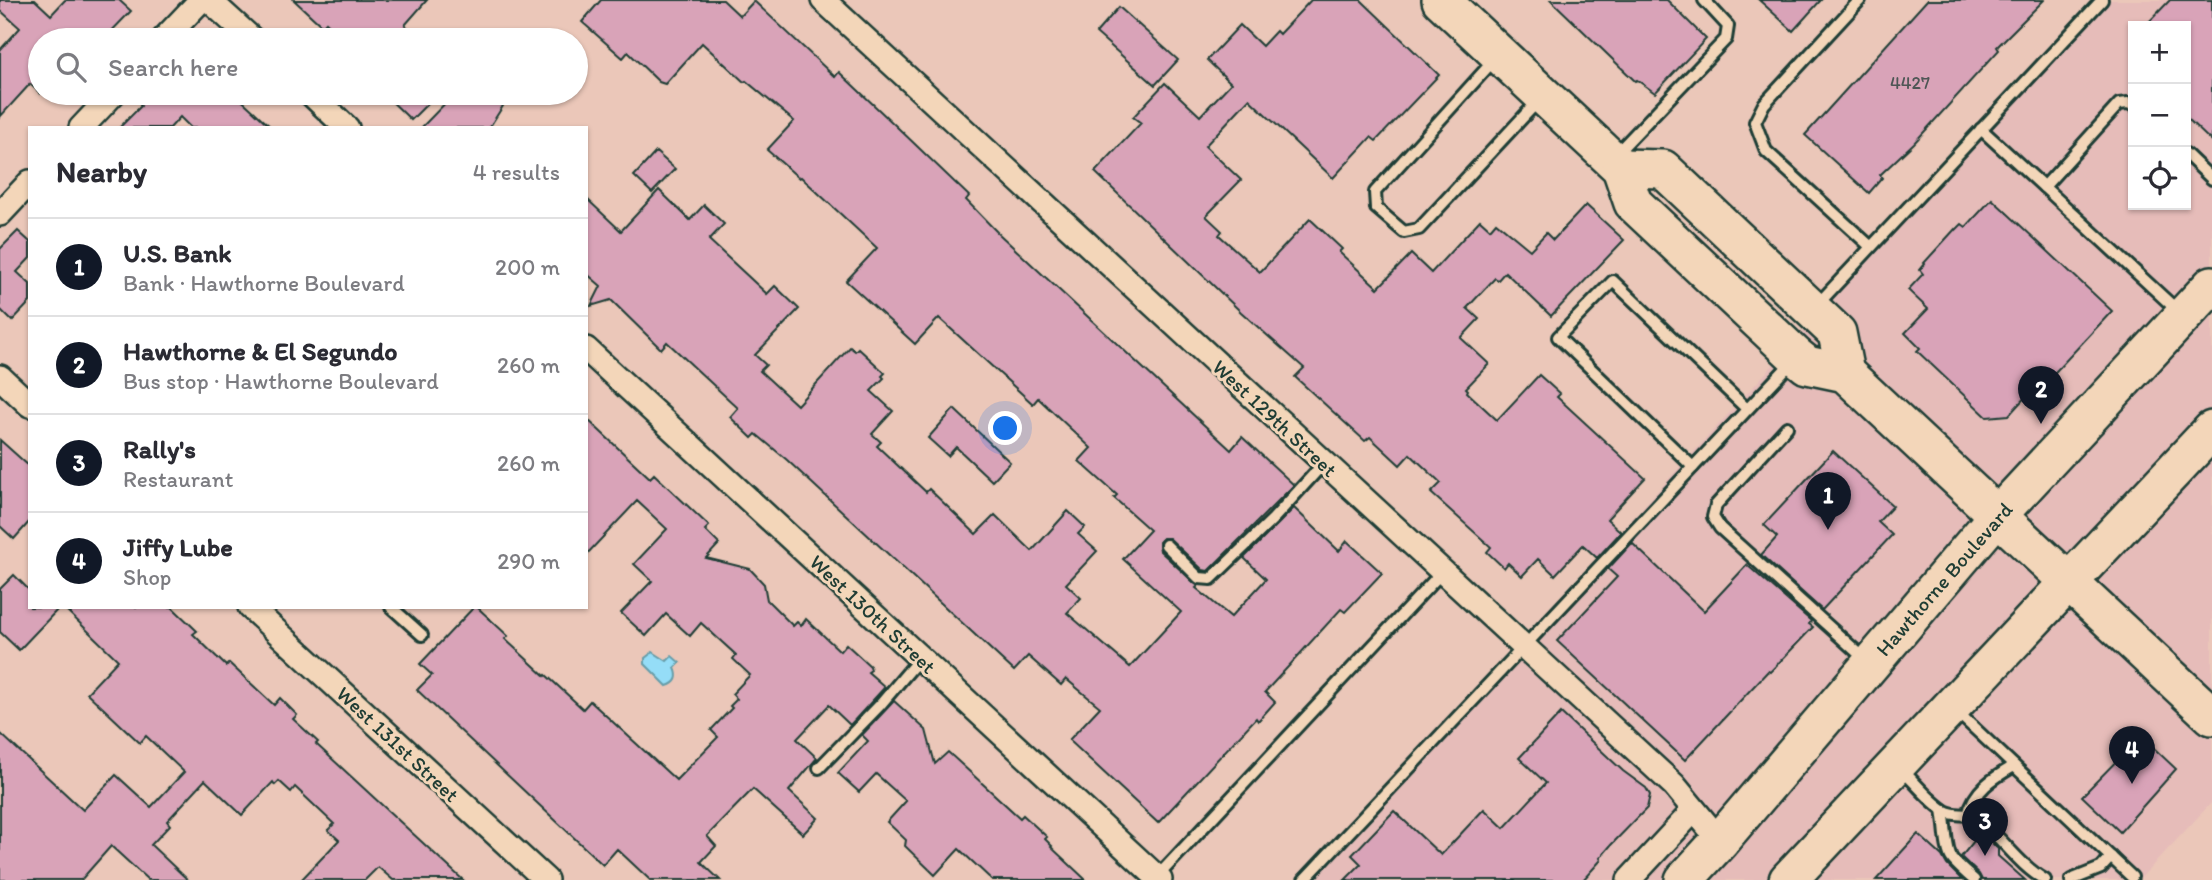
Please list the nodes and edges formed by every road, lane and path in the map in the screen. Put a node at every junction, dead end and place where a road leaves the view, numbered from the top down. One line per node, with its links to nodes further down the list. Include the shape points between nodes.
1 (201, 0): 8 (street)
2 (209, 0): 9 (street)
3 (823, 0): 36 (street, West 129th Street)
4 (1441, 0): 10 (main road)
5 (1704, 0): 19 (lane, via 1728,26 1726,39)
6 (1860, 0): 24 (lane, via 1764,104 1755,122 1766,150)
7 (2102, 0): 17 (lane)
8 (174, 28)
9 (240, 28)
10 (1500, 54): 11 (main road); 11 (lane, via 1375,192 1376,208 1404,232 1419,229)
11 (1543, 95): 19 (main road)
12 (2128, 103): 22 (lane, via 2119,104)
13 (103, 105): 15 (street)
14 (323, 105): 16 (street)
15 (83, 126)
16 (346, 126)
17 (1981, 129): 22 (lane); 24 (lane)
18 (2191, 159): 20 (lane)
19 (1616, 163): 26 (main road, via 1663,169); 29 (main road, via 1633,203)
20 (2212, 179)
21 (28, 184): 23 (street)
22 (2044, 187): 27 (lane)
23 (0, 214)
24 (1871, 246): 26 (lane)
25 (2212, 285): 27 (main road, Hawthorne Boulevard)
26 (1812, 310): 30 (main road, via 1837,333)
27 (2183, 316): 38 (main road, Hawthorne Boulevard)
28 (588, 351): 46 (street, West 130th Street)
29 (1797, 357): 30 (main road, via 1807,365); 33 (lane)
30 (1845, 373): 38 (main road)
31 (0, 377): 32 (street)
32 (28, 403)
33 (1747, 409): 37 (lane); 37 (lane, via 1613,281 1558,337)
34 (1787, 427): 47 (lane, via 1716,505 1713,517)
35 (2212, 430): 41 (main road)
36 (1324, 463): 39 (lane, via 1211,579 1199,578); 40 (street, West 129th Street)
37 (1693, 467): 45 (lane)
38 (1997, 516): 41 (main road); 47 (main road, Hawthorne Boulevard)
39 (1166, 545)
40 (1442, 572): 45 (street, West 129th Street); 60 (lane)
41 (2069, 583): 48 (main road); 49 (main road)
42 (252, 609): 61 (street, West 131st Street)
43 (393, 609): 44 (lane)
44 (422, 635)
45 (1525, 648): 53 (street, West 129th Street, via 1674,785); 62 (lane)
46 (920, 658): 52 (lane); 60 (street, West 130th Street)
47 (1871, 664): 56 (main road, Hawthorne Boulevard)
48 (1952, 708): 50 (main road); 51 (lane)
49 (2212, 716)
50 (1897, 765): 54 (lane); 66 (main road)
51 (2014, 765): 55 (lane, via 1989,780 1971,804); 57 (lane)
52 (819, 768)
53 (1694, 810): 56 (street, West 129th Street); 63 (street)
54 (1943, 810): 55 (lane); 67 (lane, via 1951,859)
55 (1969, 815): 68 (lane)
56 (1720, 841): 64 (main road, Hawthorne Boulevard); 65 (main road)
57 (2111, 857): 58 (lane); 59 (lane)
58 (2101, 868): 69 (lane); 70 (lane)
59 (2132, 877)
60 (1157, 879)
61 (546, 880)
62 (1304, 880)
63 (1629, 880)
64 (1684, 880)
65 (1726, 880)
66 (1788, 880)
67 (1974, 880)
68 (2045, 880)
69 (2071, 880)
70 (2095, 880)

